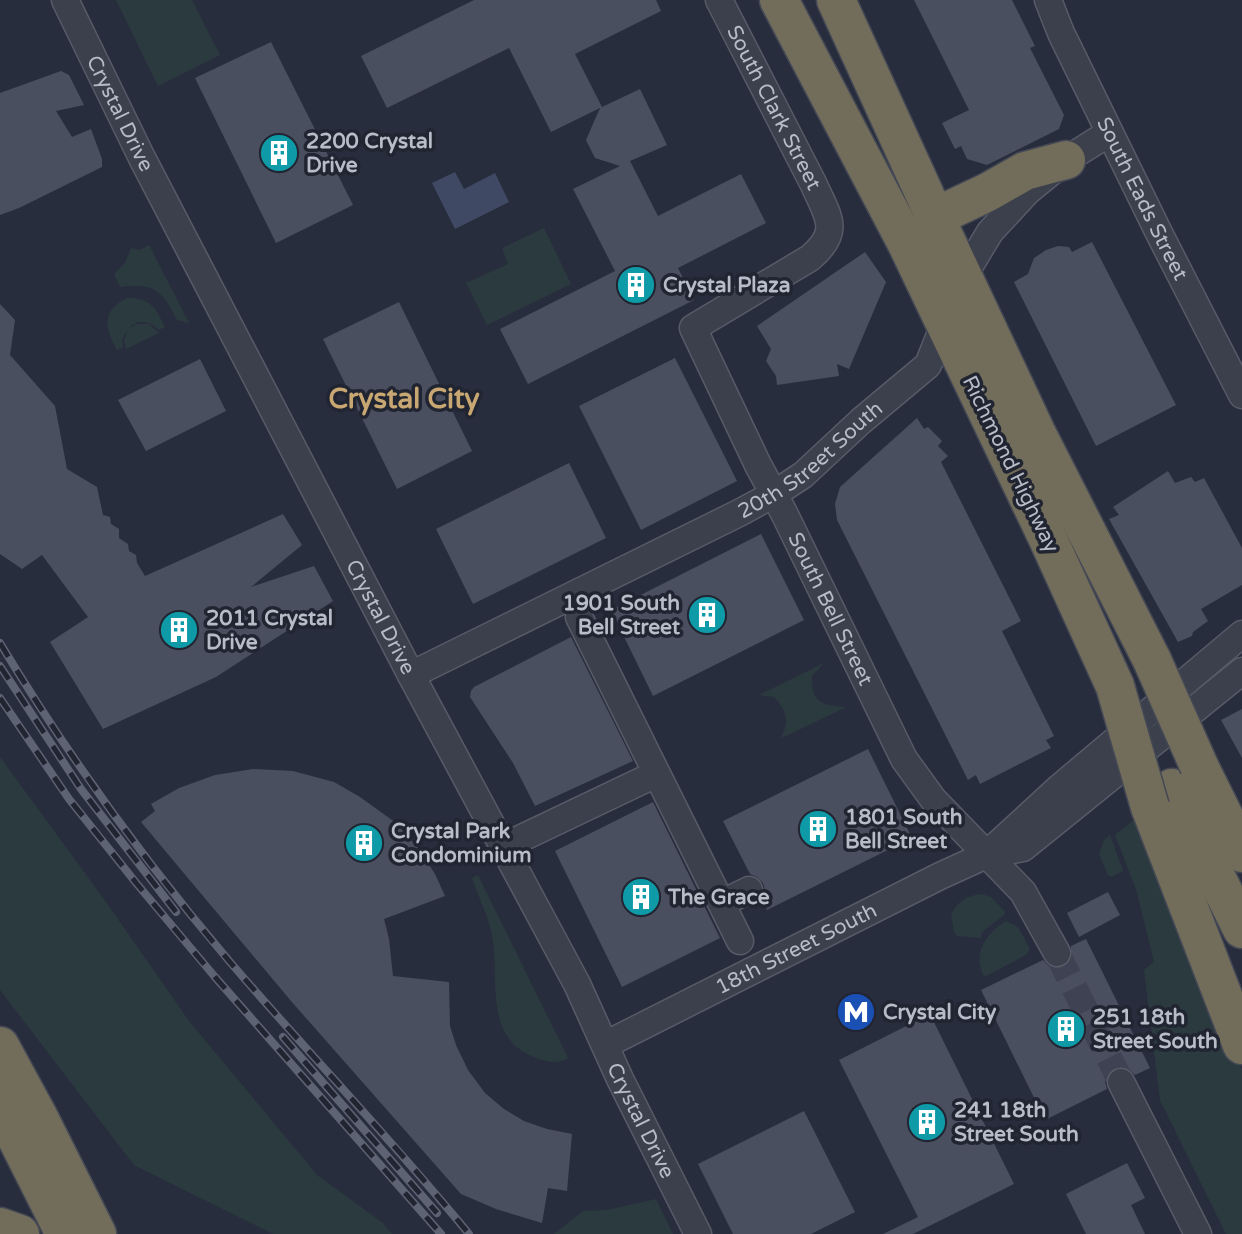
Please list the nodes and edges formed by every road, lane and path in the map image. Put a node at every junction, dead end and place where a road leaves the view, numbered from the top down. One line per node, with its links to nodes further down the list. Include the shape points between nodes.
1 (65, 0): 17 (street, Crystal Drive, via 135,146)
2 (719, 0): 8 (street, South Clark Street)
3 (779, 0): 11 (highway, Richmond Highway)
4 (836, 0): 9 (highway, Richmond Highway)
5 (1048, 0): 6 (street, South Eads Street)
6 (1110, 133): 7 (street, 20th Street South); 12 (street, South Eads Street)
7 (1066, 160): 9 (highway, via 1025,171); 10 (street, 20th Street South, via 1028,191 993,229)
8 (828, 216): 13 (street, South Bell Street, via 830,234 821,249 693,328)
9 (935, 217): 10 (highway, Richmond Highway)
10 (963, 277): 11 (street, 20th Street South); 19 (highway, Richmond Highway, bridge, via 1152,660)
11 (943, 322): 13 (street, 20th Street South, via 928,365 811,468); 19 (highway, Richmond Highway, bridge, via 1115,686)
12 (1242, 395)
13 (774, 494): 17 (street, 20th Street South); 23 (street, South Bell Street, via 904,759 933,799)
14 (579, 617): 18 (street)
15 (1242, 634): 23 (street, 18th Street South)
16 (1242, 671): 23 (street, 18th Street South, via 1023,848)
17 (411, 675): 21 (street, Crystal Drive)
18 (656, 774): 21 (street); 25 (street)
19 (1184, 778): 20 (highway); 22 (highway, Richmond Highway); 26 (highway, Richmond Highway); 30 (highway)
20 (1242, 797)
21 (503, 847): 29 (street, Crystal Drive)
22 (1242, 853)
23 (986, 855): 28 (street, South Bell Street, via 1023,892); 29 (street, 18th Street South)
24 (748, 890): 25 (street)
25 (722, 903): 27 (street)
26 (1242, 929)
27 (740, 941)
28 (1057, 953)
29 (605, 1045): 37 (street, Crystal Drive)
30 (1242, 1045)
31 (0, 1046): 35 (highway, via 38,1116)
32 (1121, 1082): 38 (street)
33 (0, 1105): 35 (highway)
34 (0, 1227): 36 (highway)
35 (77, 1227)
36 (20, 1234)
37 (698, 1234)
38 (1198, 1234)

